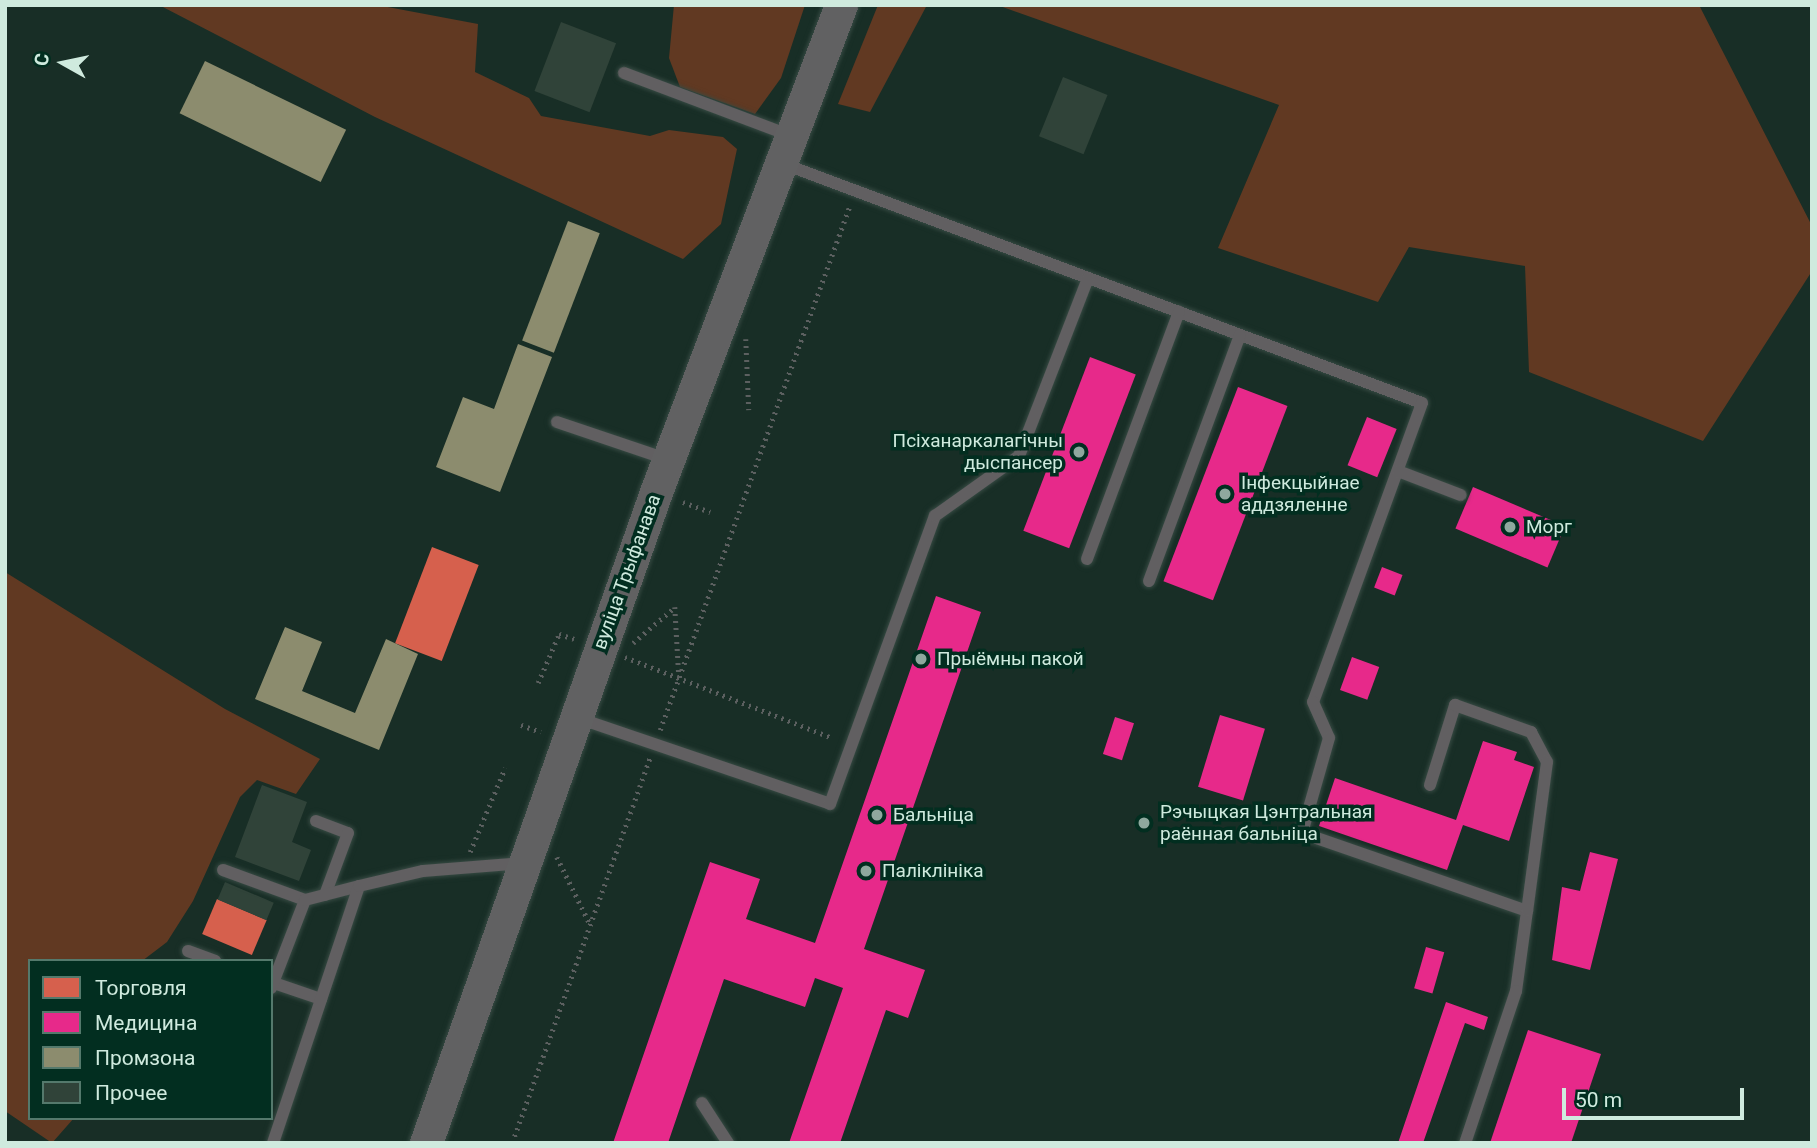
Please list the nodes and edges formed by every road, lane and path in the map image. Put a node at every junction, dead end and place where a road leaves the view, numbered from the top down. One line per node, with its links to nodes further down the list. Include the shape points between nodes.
1 (841, 5): 3 (street, вуліца Трыфанава)
2 (624, 73): 3 (lane)
3 (788, 150): 4 (lane); 9 (street, вуліца Трыфанава)
4 (855, 191): 5 (lane); 15 (path)
5 (1088, 278): 6 (lane); 19 (lane, via 1019,456 936,516 830,804)
6 (1179, 312): 7 (lane); 12 (lane)
7 (1240, 335): 10 (lane, via 1422,403); 13 (lane)
8 (556, 422): 9 (lane)
9 (669, 460): 14 (street, вуліца Трыфанава)
10 (1398, 471): 11 (lane); 29 (lane, via 1313,702 1329,738 1302,833)
11 (1461, 495)
12 (1087, 559)
13 (1149, 581)
14 (599, 648): 15 (path); 16 (path, via 559,634); 17 (street, вуліца Трыфанава)
15 (679, 679): 18 (path); 19 (path)
16 (538, 682)
17 (574, 717): 19 (lane); 23 (street, вуліца Трыфанава)
18 (833, 738)
19 (656, 742): 38 (path)
20 (505, 768): 24 (path)
21 (1430, 785): 29 (lane, via 1455,705 1531,732 1547,762)
22 (316, 821): 27 (lane, via 348,833)
23 (524, 863): 24 (lane); 37 (street, вуліца Трыфанава)
24 (464, 865): 26 (lane)
25 (223, 870): 28 (lane)
26 (359, 886): 27 (lane); 34 (lane)
27 (325, 895): 28 (lane)
28 (305, 900): 32 (lane)
29 (1527, 911): 40 (lane, via 1516,991)
30 (188, 951): 31 (lane)
31 (210, 959)
32 (273, 981)
33 (273, 984): 34 (lane)
34 (321, 999): 36 (lane)
35 (702, 1103): 39 (lane)
36 (273, 1143)
37 (426, 1143)
38 (512, 1143)
39 (728, 1143)
40 (1465, 1143)

